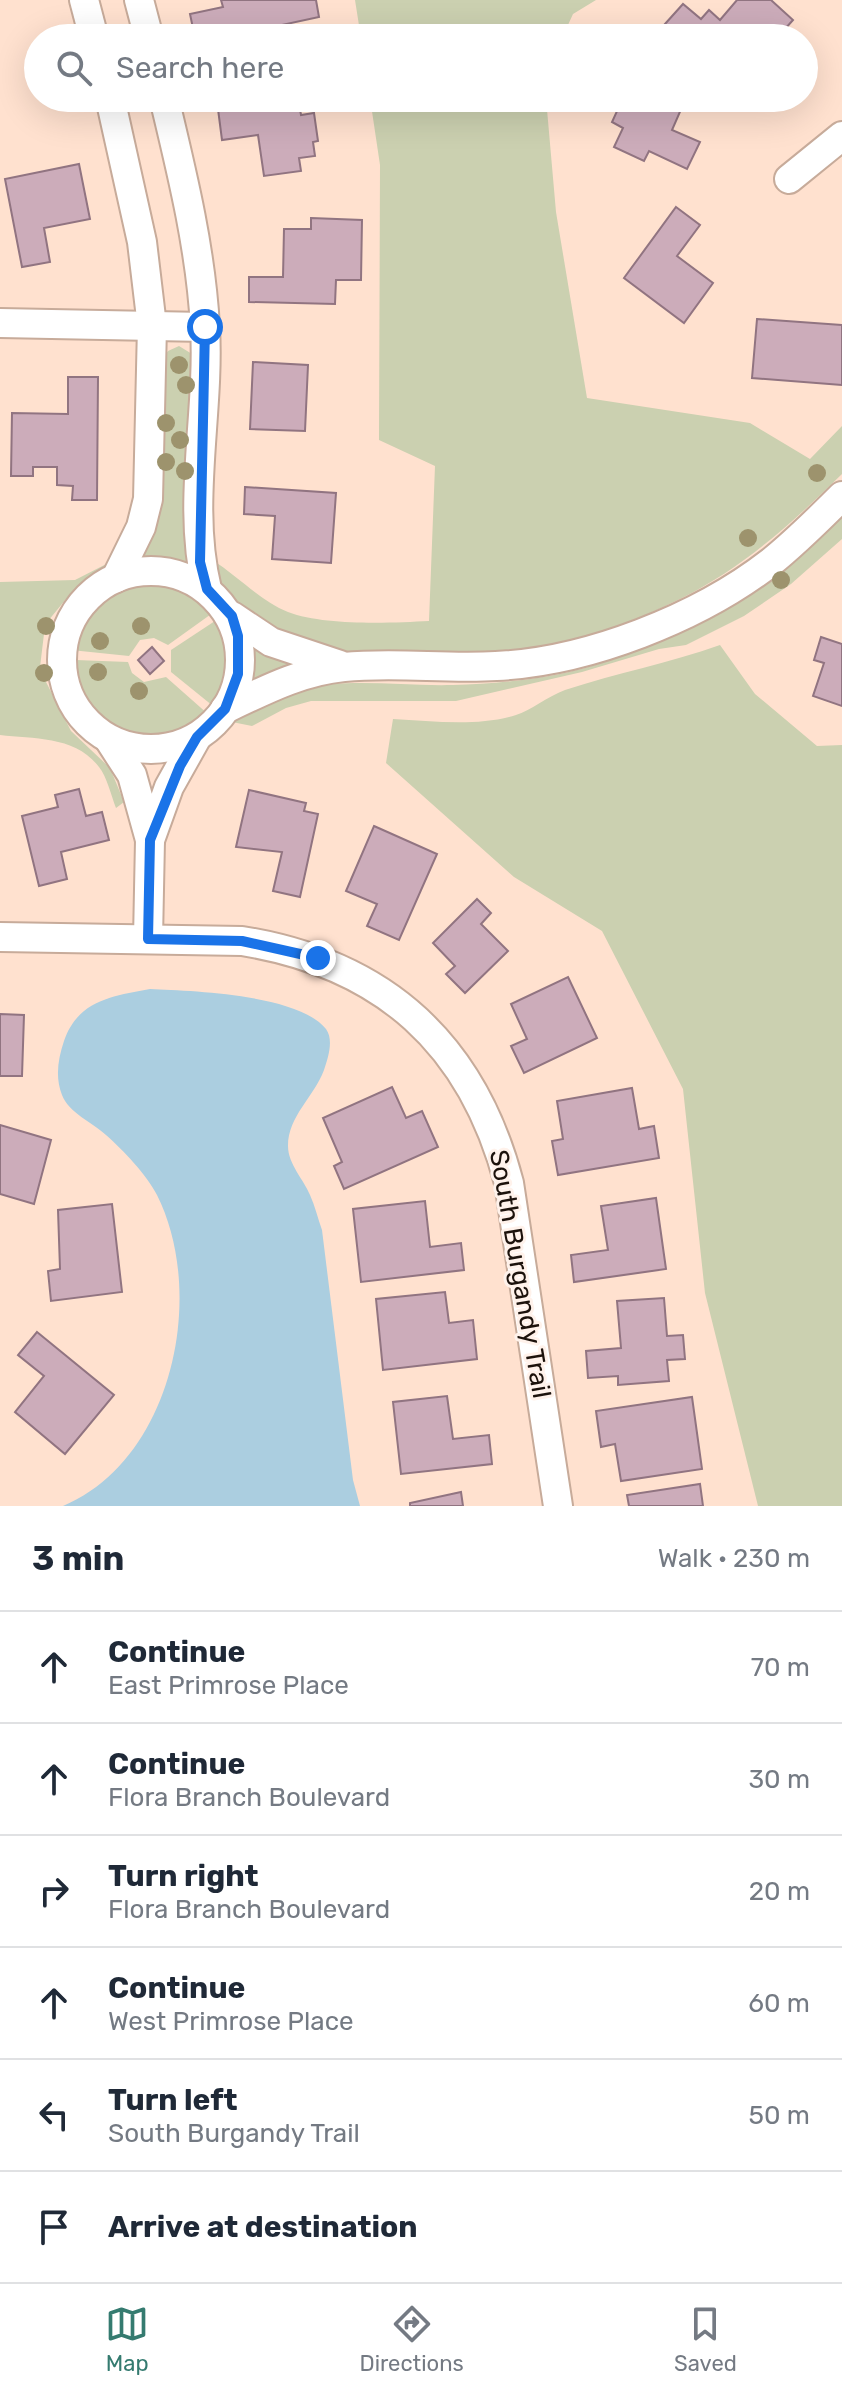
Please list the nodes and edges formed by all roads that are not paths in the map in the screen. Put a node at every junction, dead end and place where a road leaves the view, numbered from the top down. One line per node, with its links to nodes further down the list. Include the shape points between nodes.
1 (84, 0): 3 (street)
2 (139, 0): 4 (street)
3 (90, 24)
4 (145, 24)
5 (113, 112): 10 (street, via 142,242)
6 (167, 112): 11 (street, via 184,180)
7 (842, 136): 8 (street)
8 (789, 179)
9 (0, 323): 10 (street)
10 (152, 326): 11 (street); 13 (street, via 148,499 141,527)
11 (205, 327): 14 (street, via 199,537)
12 (842, 496): 16 (street, via 744,580 625,639 579,653 498,666)
13 (116, 578): 14 (street, via 153,571); 19 (street, via 84,601 65,636 62,656 73,706)
14 (207, 589): 15 (street)
15 (232, 616): 16 (street, via 271,642); 17 (street, via 238,674)
16 (344, 667): 17 (street, via 280,683)
17 (225, 709): 18 (street)
18 (197, 737): 19 (street, via 154,750); 20 (street, via 169,787)
19 (110, 741): 20 (street, via 132,775)
20 (150, 840): 22 (street)
21 (0, 937): 22 (street, South Burgandy Trail)
22 (148, 939): 23 (street, South Burgandy Trail, via 242,941 318,958 396,1001 456,1062 480,1100 509,1183)
23 (558, 1506)

